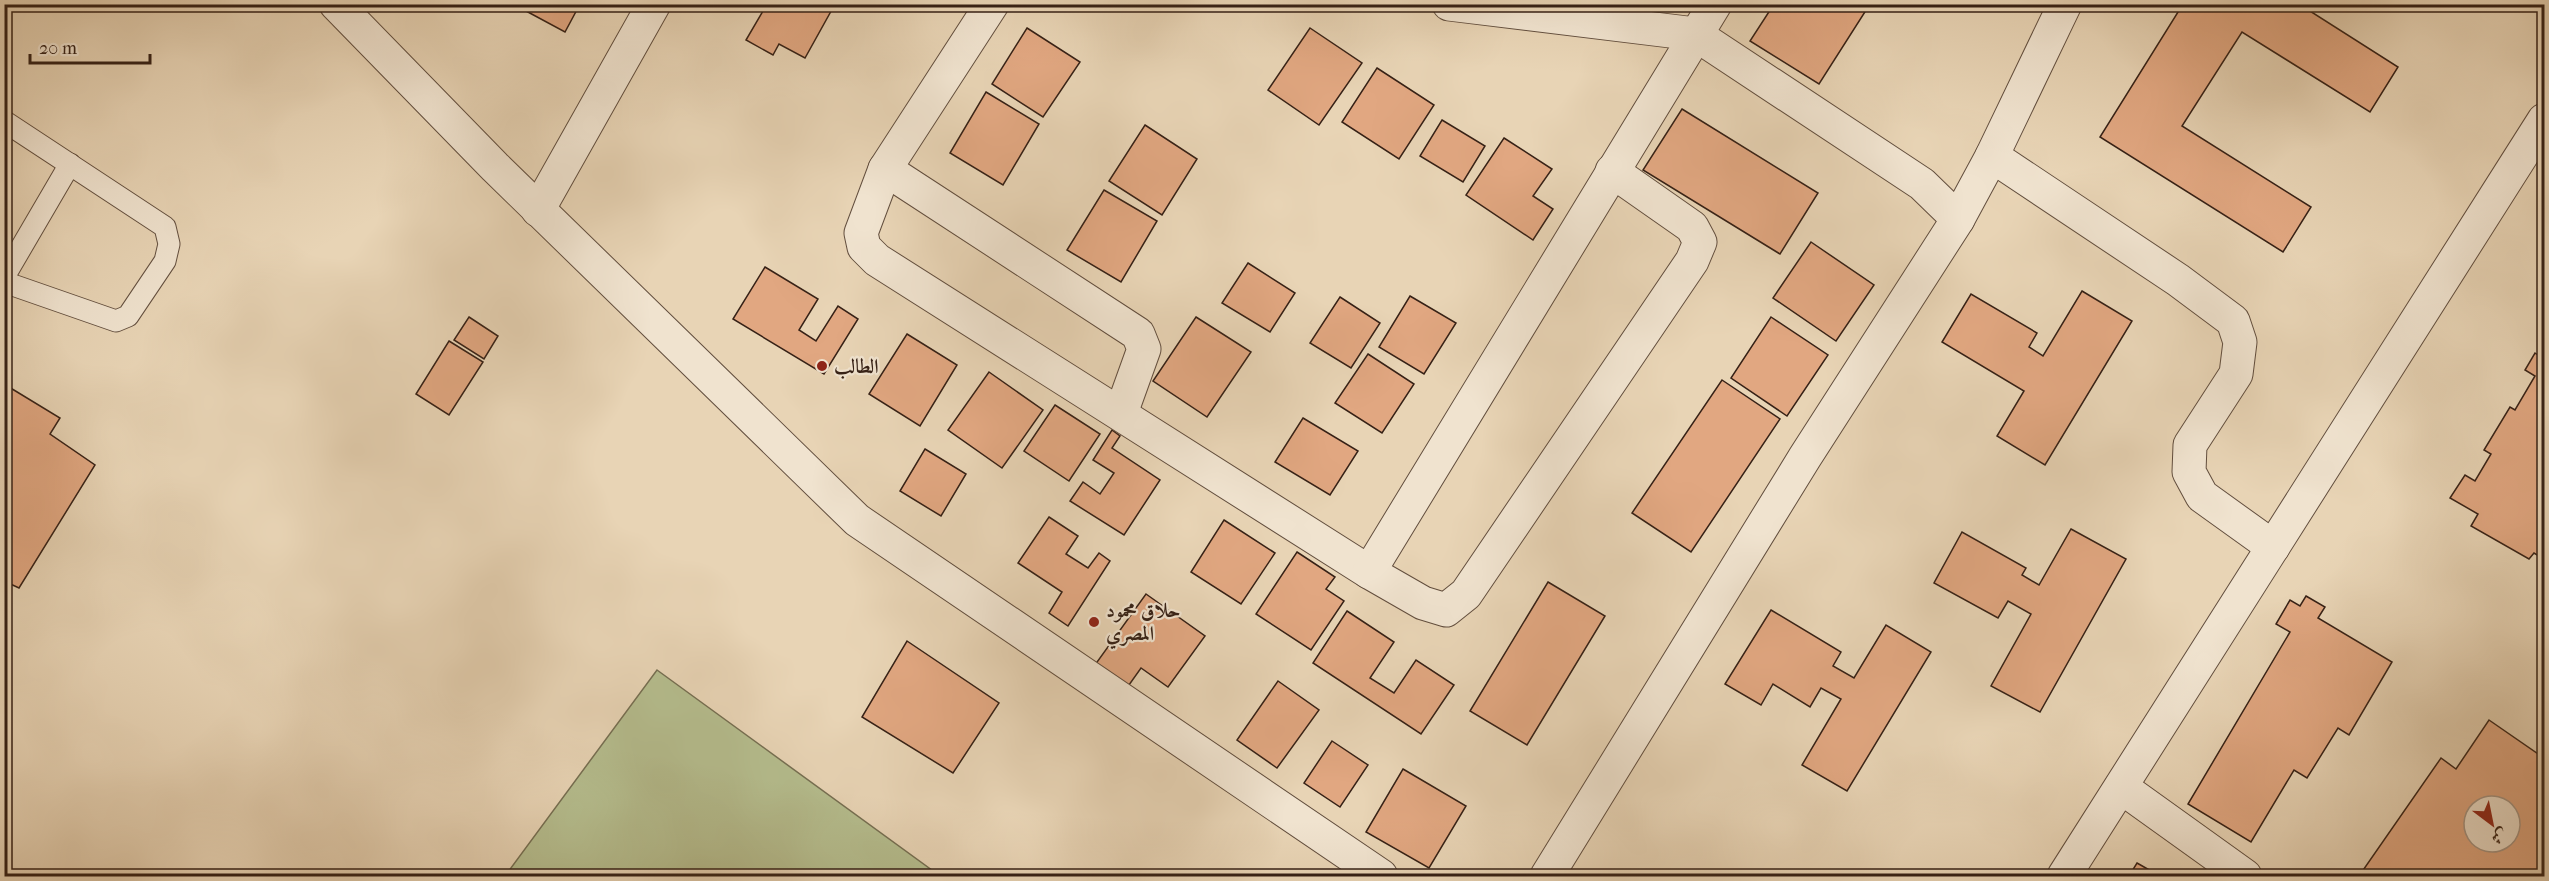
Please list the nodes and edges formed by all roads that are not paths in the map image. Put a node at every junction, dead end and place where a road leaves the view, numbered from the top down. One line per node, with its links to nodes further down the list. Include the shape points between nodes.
1 (336, 4): 14 (street)
2 (654, 4): 14 (street)
3 (992, 4): 12 (street)
4 (1449, 4): 7 (street)
5 (1715, 4): 7 (street)
6 (2065, 4): 10 (street)
7 (1695, 34): 13 (street); 15 (street, via 1922,184)
8 (2544, 120): 18 (street)
9 (4, 121): 11 (lane)
10 (1992, 156): 15 (street); 18 (street, via 2233,321 2240,342 2236,374 2190,445 2189,472 2202,496)
11 (70, 164): 16 (lane); 16 (lane, via 165,227 169,244 165,261 128,316 116,321)
12 (885, 169): 17 (street, via 1138,334 1144,349); 17 (street, via 861,233 864,247 877,260)
13 (1612, 171): 19 (street); 19 (street, via 1692,227 1700,242 1692,261 1466,594 1446,610 1423,603)
14 (538, 210): 21 (street, via 857,520)
15 (1958, 219): 22 (street, via 1805,457)
16 (4, 280)
17 (1121, 413): 19 (street)
18 (2273, 547): 20 (street)
19 (1369, 572)
20 (2121, 787): 23 (street); 24 (street)
21 (1381, 876)
22 (1547, 876)
23 (2064, 876)
24 (2246, 876)

